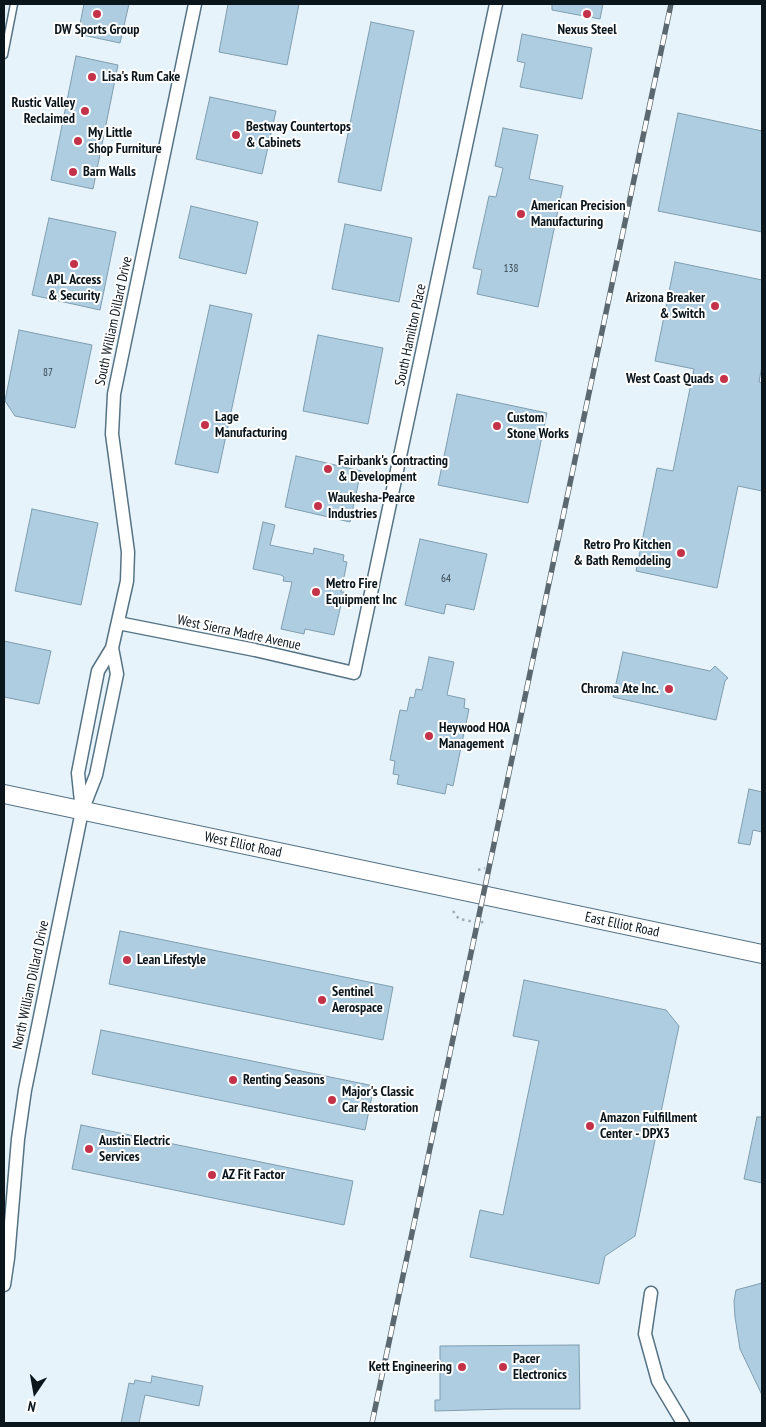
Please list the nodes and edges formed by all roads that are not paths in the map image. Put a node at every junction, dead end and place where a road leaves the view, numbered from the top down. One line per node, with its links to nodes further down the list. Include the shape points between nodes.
1 (14, 4): 4 (lane)
2 (195, 4): 5 (street, South William Dillard Drive, via 114,394 112,434 128,552 127,580)
3 (496, 4): 7 (street, South Hamilton Place)
4 (4, 55)
5 (118, 623): 6 (street, South William Dillard Drive); 7 (street, West Sierra Madre Avenue)
6 (112, 648): 9 (street, South William Dillard Drive, via 117,674 96,775); 9 (street, South William Dillard Drive, via 98,671 78,773)
7 (354, 673)
8 (4, 794): 9 (main road, West Elliot Road)
9 (82, 811): 10 (main road, West Elliot Road); 12 (street, North William Dillard Drive, via 25,1090)
10 (483, 895): 11 (main road, East Elliot Road)
11 (762, 954)
12 (4, 1285)
13 (651, 1293): 14 (street, via 645,1334 658,1381)
14 (683, 1423)

